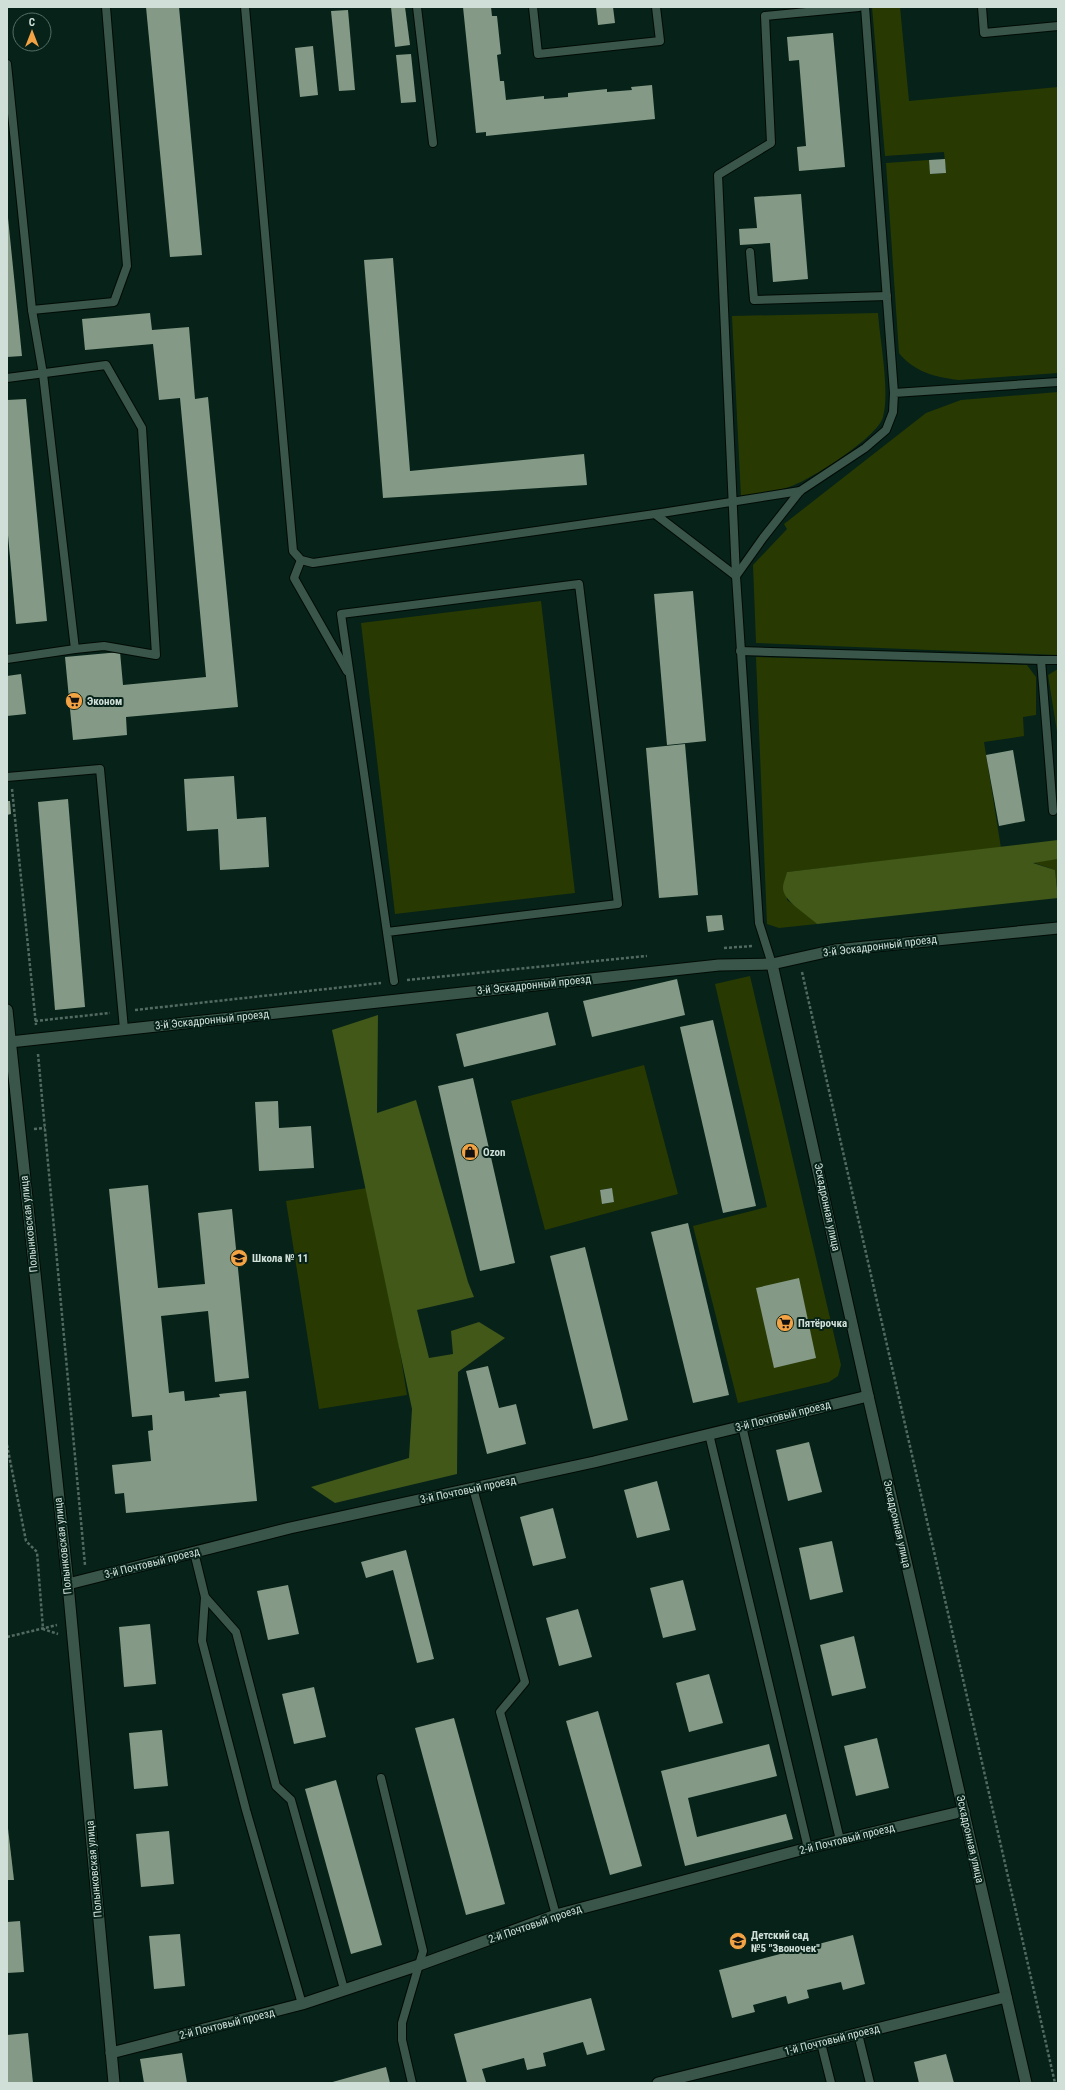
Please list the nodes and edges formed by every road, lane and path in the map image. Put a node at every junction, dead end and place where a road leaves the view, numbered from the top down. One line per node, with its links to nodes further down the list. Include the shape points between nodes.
1 (106, 7): 15 (lane, via 127,266 114,302)
2 (245, 7): 23 (lane, via 290,535 293,551)
3 (417, 7): 12 (lane)
4 (533, 7): 5 (lane, via 538,54 660,42)
5 (656, 7)
6 (859, 7): 21 (lane, via 765,16 771,143 718,175)
7 (865, 7): 14 (lane)
8 (982, 7): 9 (lane, via 984,33)
9 (1058, 26)
10 (7, 64): 11 (lane)
11 (9, 109): 15 (lane)
12 (433, 143)
13 (750, 252): 14 (lane, via 754,300)
14 (887, 296): 19 (lane)
15 (32, 310): 16 (lane)
16 (43, 374): 17 (lane); 25 (lane); 25 (lane, via 106,365 142,428 156,655 104,646)
17 (7, 378)
18 (1058, 382): 19 (lane)
19 (894, 393): 20 (lane, via 893,412 886,430 865,448)
20 (800, 491): 21 (lane); 24 (lane)
21 (732, 502): 22 (lane); 24 (lane)
22 (655, 514): 23 (lane, via 313,563); 24 (lane)
23 (301, 560): 30 (lane, via 294,578)
24 (736, 576): 26 (lane)
25 (74, 649): 27 (lane)
26 (740, 651): 28 (lane); 36 (lane, via 759,923)
27 (7, 659)
28 (1041, 660): 29 (lane); 32 (lane)
29 (1058, 660)
30 (349, 676): 34 (lane); 34 (lane, via 340,614 579,584 618,904)
31 (9, 777): 39 (lane, via 100,769); 40 (path)
32 (1053, 811)
33 (1058, 928): 35 (street, 3-й Эскадронный проезд, via 835,950)
34 (387, 932): 37 (lane)
35 (799, 958): 36 (street, 3-й Эскадронный проезд); 73 (path)
36 (772, 964): 39 (street, 3-й Эскадронный проезд, via 711,966); 42 (street, Эскадронная улица)
37 (394, 981)
38 (7, 1010): 41 (street, Полынковская улица)
39 (124, 1029): 40 (street, 3-й Эскадронный проезд)
40 (37, 1039): 41 (street, 3-й Эскадронный проезд); 48 (path)
41 (10, 1042): 49 (street, Полынковская улица)
42 (868, 1396): 43 (street, 3-й Почтовый проезд); 56 (street, Эскадронная улица)
43 (742, 1426): 44 (street, 3-й Почтовый проезд); 57 (lane)
44 (709, 1434): 46 (street, 3-й Почтовый проезд); 58 (lane)
45 (7, 1445): 52 (path, via 26,1541 37,1552)
46 (472, 1488): 47 (street, 3-й Почтовый проезд); 59 (lane, via 525,1682 500,1712)
47 (194, 1552): 48 (street, 3-й Почтовый проезд); 50 (lane)
48 (87, 1579): 49 (street, 3-й Почтовый проезд)
49 (68, 1584): 51 (street, Полынковская улица)
50 (206, 1597): 61 (lane, via 236,1632 276,1786 291,1800); 63 (lane, via 202,1641 246,1810)
51 (71, 1622): 52 (path); 66 (street, Полынковская улица)
52 (44, 1629): 53 (path); 54 (path)
53 (7, 1637)
54 (59, 1637)
55 (381, 1778): 60 (lane, via 420,1936 423,1951)
56 (964, 1811): 57 (street, 2-й Почтовый проезд); 62 (street, Эскадронная улица)
57 (840, 1840): 58 (street, 2-й Почтовый проезд)
58 (808, 1848): 59 (street, 2-й Почтовый проезд)
59 (556, 1915): 60 (street, 2-й Почтовый проезд)
60 (419, 1965): 61 (street, 2-й Почтовый проезд); 68 (lane, via 402,2023 402,2040)
61 (344, 1989): 63 (street, 2-й Почтовый проезд)
62 (1006, 1997): 64 (street, 1-й Почтовый проезд); 72 (street, Эскадронная улица)
63 (302, 2004): 66 (street, 2-й Почтовый проезд)
64 (858, 2034): 65 (street, 1-й Почтовый проезд); 71 (lane)
65 (821, 2042): 69 (street, 1-й Почтовый проезд); 70 (lane)
66 (112, 2053): 67 (street, Полынковская улица)
67 (114, 2083)
68 (412, 2083)
69 (658, 2083)
70 (831, 2083)
71 (870, 2083)
72 (1026, 2083)
73 (1055, 2083)

